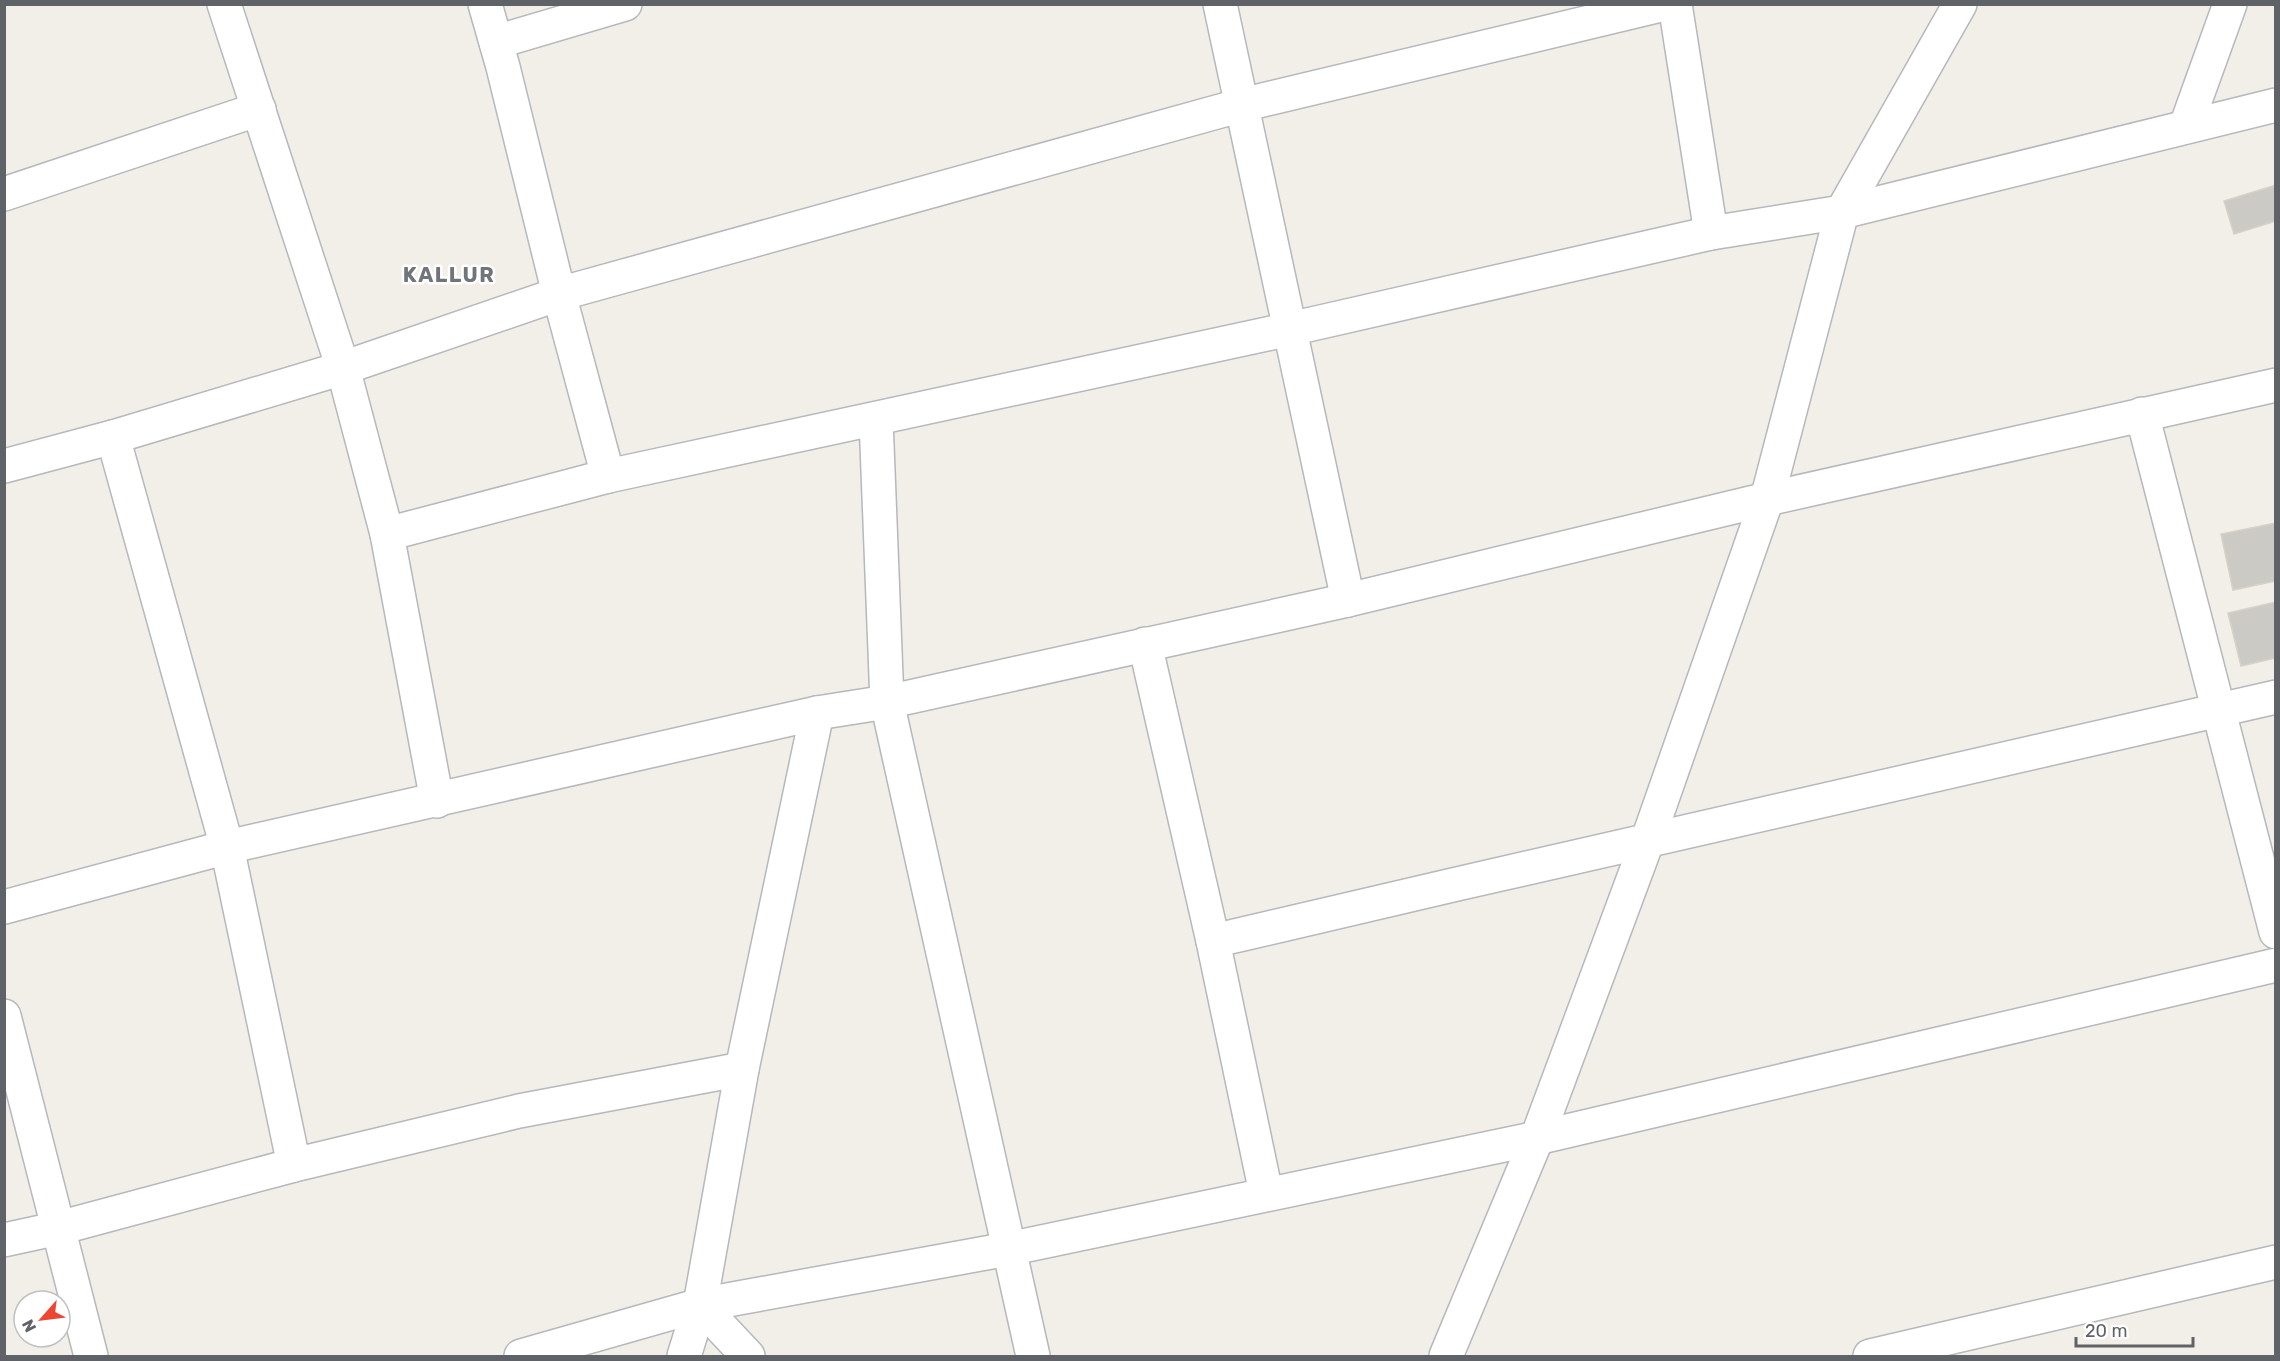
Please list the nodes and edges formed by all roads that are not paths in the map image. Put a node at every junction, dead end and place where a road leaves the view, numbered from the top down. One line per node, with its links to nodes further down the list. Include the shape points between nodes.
1 (224, 4): 12 (street)
2 (485, 4): 9 (street)
3 (625, 4): 9 (street)
4 (1220, 4): 10 (street)
5 (1665, 4): 10 (street)
6 (1675, 4): 16 (street)
7 (1960, 4): 15 (street)
8 (2230, 4): 13 (street)
9 (496, 42): 17 (street)
10 (1242, 105): 17 (street); 18 (street)
11 (2276, 105): 13 (street)
12 (259, 110): 14 (street); 19 (street)
13 (2186, 126): 15 (street)
14 (4, 194)
15 (1842, 212): 16 (street); 26 (street)
16 (1711, 233): 18 (street)
17 (559, 294): 19 (street); 25 (street)
18 (1290, 329): 22 (street); 28 (street)
19 (343, 368): 23 (street); 27 (street)
20 (2276, 385): 21 (street)
21 (2142, 414): 26 (street); 32 (street)
22 (876, 419): 25 (street); 31 (street)
23 (113, 437): 24 (street); 36 (street)
24 (4, 466)
25 (608, 476): 27 (street)
26 (1767, 499): 28 (street); 35 (street)
27 (387, 534): 34 (street)
28 (1348, 600): 29 (street)
29 (1145, 644): 31 (street); 39 (street)
30 (2276, 697): 32 (street)
31 (887, 702): 33 (street); 48 (street)
32 (2219, 710): 35 (street); 38 (street)
33 (817, 713): 34 (street); 42 (street)
34 (437, 801): 36 (street)
35 (1647, 842): 39 (street); 43 (street)
36 (227, 847): 37 (street); 44 (street)
37 (4, 907)
38 (2276, 932)
39 (1213, 941): 45 (street)
40 (2276, 965): 43 (street)
41 (4, 1016): 46 (street)
42 (742, 1069): 44 (street, via 519,1111); 50 (street)
43 (1537, 1138): 45 (street); 56 (street)
44 (294, 1165): 46 (street)
45 (1266, 1193): 48 (street)
46 (59, 1228): 47 (street); 51 (street)
47 (4, 1240)
48 (1008, 1249): 50 (street); 55 (street)
49 (2276, 1262): 57 (street)
50 (700, 1305): 52 (street); 53 (street); 54 (street)
51 (91, 1356)
52 (521, 1356)
53 (684, 1356)
54 (748, 1356)
55 (1033, 1356)
56 (1446, 1356)
57 (1870, 1356)

